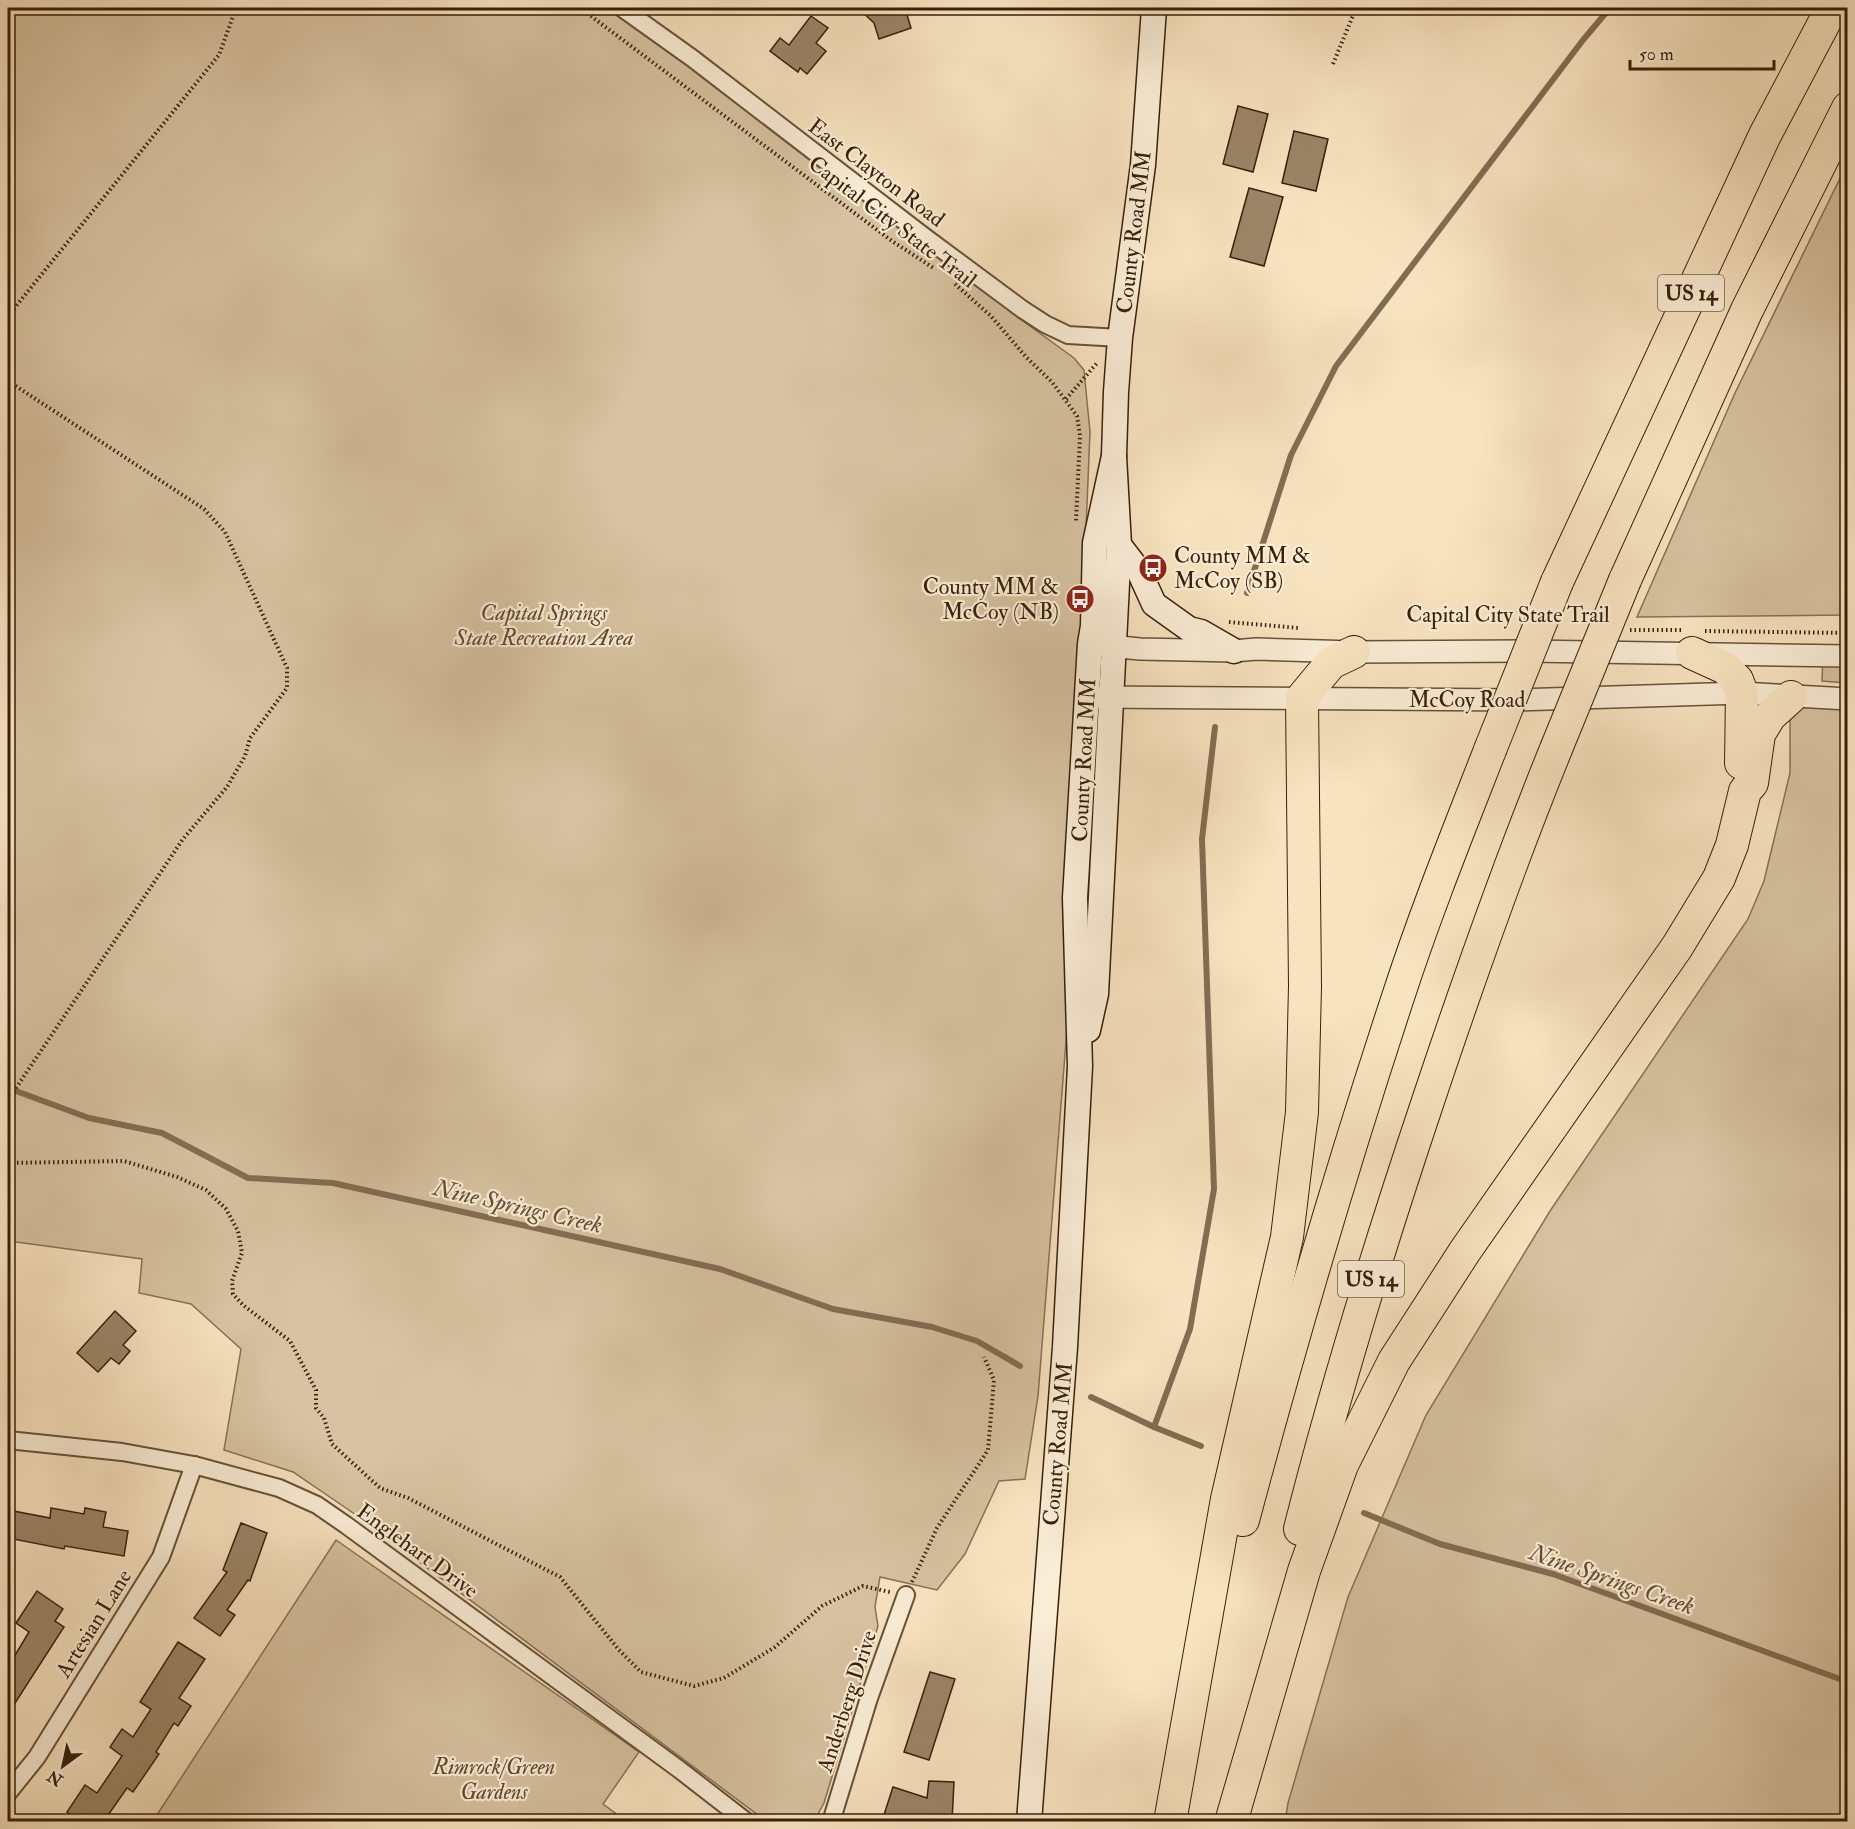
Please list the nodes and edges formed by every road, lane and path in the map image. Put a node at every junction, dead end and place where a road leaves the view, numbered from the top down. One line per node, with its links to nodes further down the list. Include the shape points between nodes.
1 (237, 8): 11 (path, via 219,55)
2 (580, 8): 9 (path, Capital City State Trail)
3 (622, 8): 12 (street, East Clayton Road, via 1045,324 1068,334)
4 (1154, 8): 12 (main road, County Road MM, via 1143,165)
5 (1356, 8): 7 (path)
6 (1832, 8): 44 (highway, US 14, bridge, via 1765,135 1557,582 1443,870 1398,997 1280,1382 1215,1626)
7 (1333, 64)
8 (1848, 108): 45 (highway, US 14, bridge, via 1747,310 1625,580 1513,855 1478,952 1384,1234 1327,1424)
9 (939, 272)
10 (949, 278): 14 (path, Capital City State Trail, via 991,316)
11 (8, 316)
12 (1120, 338): 14 (path); 15 (main road, County Road MM)
13 (8, 381): 34 (path, via 204,509 225,532 287,668 287,688 250,738 227,788 183,839)
14 (1065, 399): 16 (path, Capital City State Trail, via 1077,416 1080,436)
15 (1114, 456): 17 (main road, County Road MM); 23 (main road, County Road MM, via 1095,543)
16 (1076, 524)
17 (1119, 545): 24 (main road, County Road MM); 25 (main road, via 1139,571 1154,604 1189,629)
18 (1221, 622): 19 (path)
19 (1310, 629)
20 (1623, 630): 22 (path, Capital City State Trail)
21 (1848, 633): 22 (path, Capital City State Trail)
22 (1695, 638): 26 (street, via 1529,651); 27 (street); 28 (highway, via 1737,680)
23 (1090, 644): 24 (street); 29 (main road, County Road MM)
24 (1114, 648): 25 (street); 29 (main road, County Road MM)
25 (1234, 651): 26 (street)
26 (1354, 652): 31 (highway, via 1331,663)
27 (1848, 656)
28 (1742, 693): 30 (street, McCoy Road); 31 (street, McCoy Road, via 1519,700); 33 (highway, via 1741,782)
29 (1098, 697): 31 (street, McCoy Road); 43 (main road, County Road MM, via 1096,994 1080,1066 1065,1347)
30 (1791, 697): 32 (street, McCoy Road); 33 (highway, via 1770,716 1759,734 1752,783)
31 (1302, 698): 44 (highway, via 1302,1112 1287,1237 1227,1499)
32 (1848, 699)
33 (1745, 791): 45 (highway, via 1732,845 1719,878 1677,947 1465,1251 1394,1361 1342,1466 1304,1570)
34 (8, 1100)
35 (8, 1163): 39 (path, via 124,1161 206,1190 226,1209 238,1231 242,1253 232,1281 233,1293 290,1341 316,1390 316,1408 324,1418 332,1444 380,1488 408,1498 560,1577 641,1672 694,1686 724,1678 775,1647 822,1606 862,1586)
36 (984, 1357): 39 (path, via 994,1380 988,1450 937,1528)
37 (8, 1440): 38 (street, Englehart Drive, via 122,1452)
38 (194, 1465): 40 (street, Artesian Lane, via 161,1557 37,1757); 41 (street, Englehart Drive, via 279,1488 316,1505)
39 (906, 1595): 42 (street, Anderberg Drive, via 868,1698)
40 (8, 1793)
41 (747, 1821)
42 (831, 1821)
43 (1029, 1821)
44 (1170, 1821)
45 (1230, 1821)

